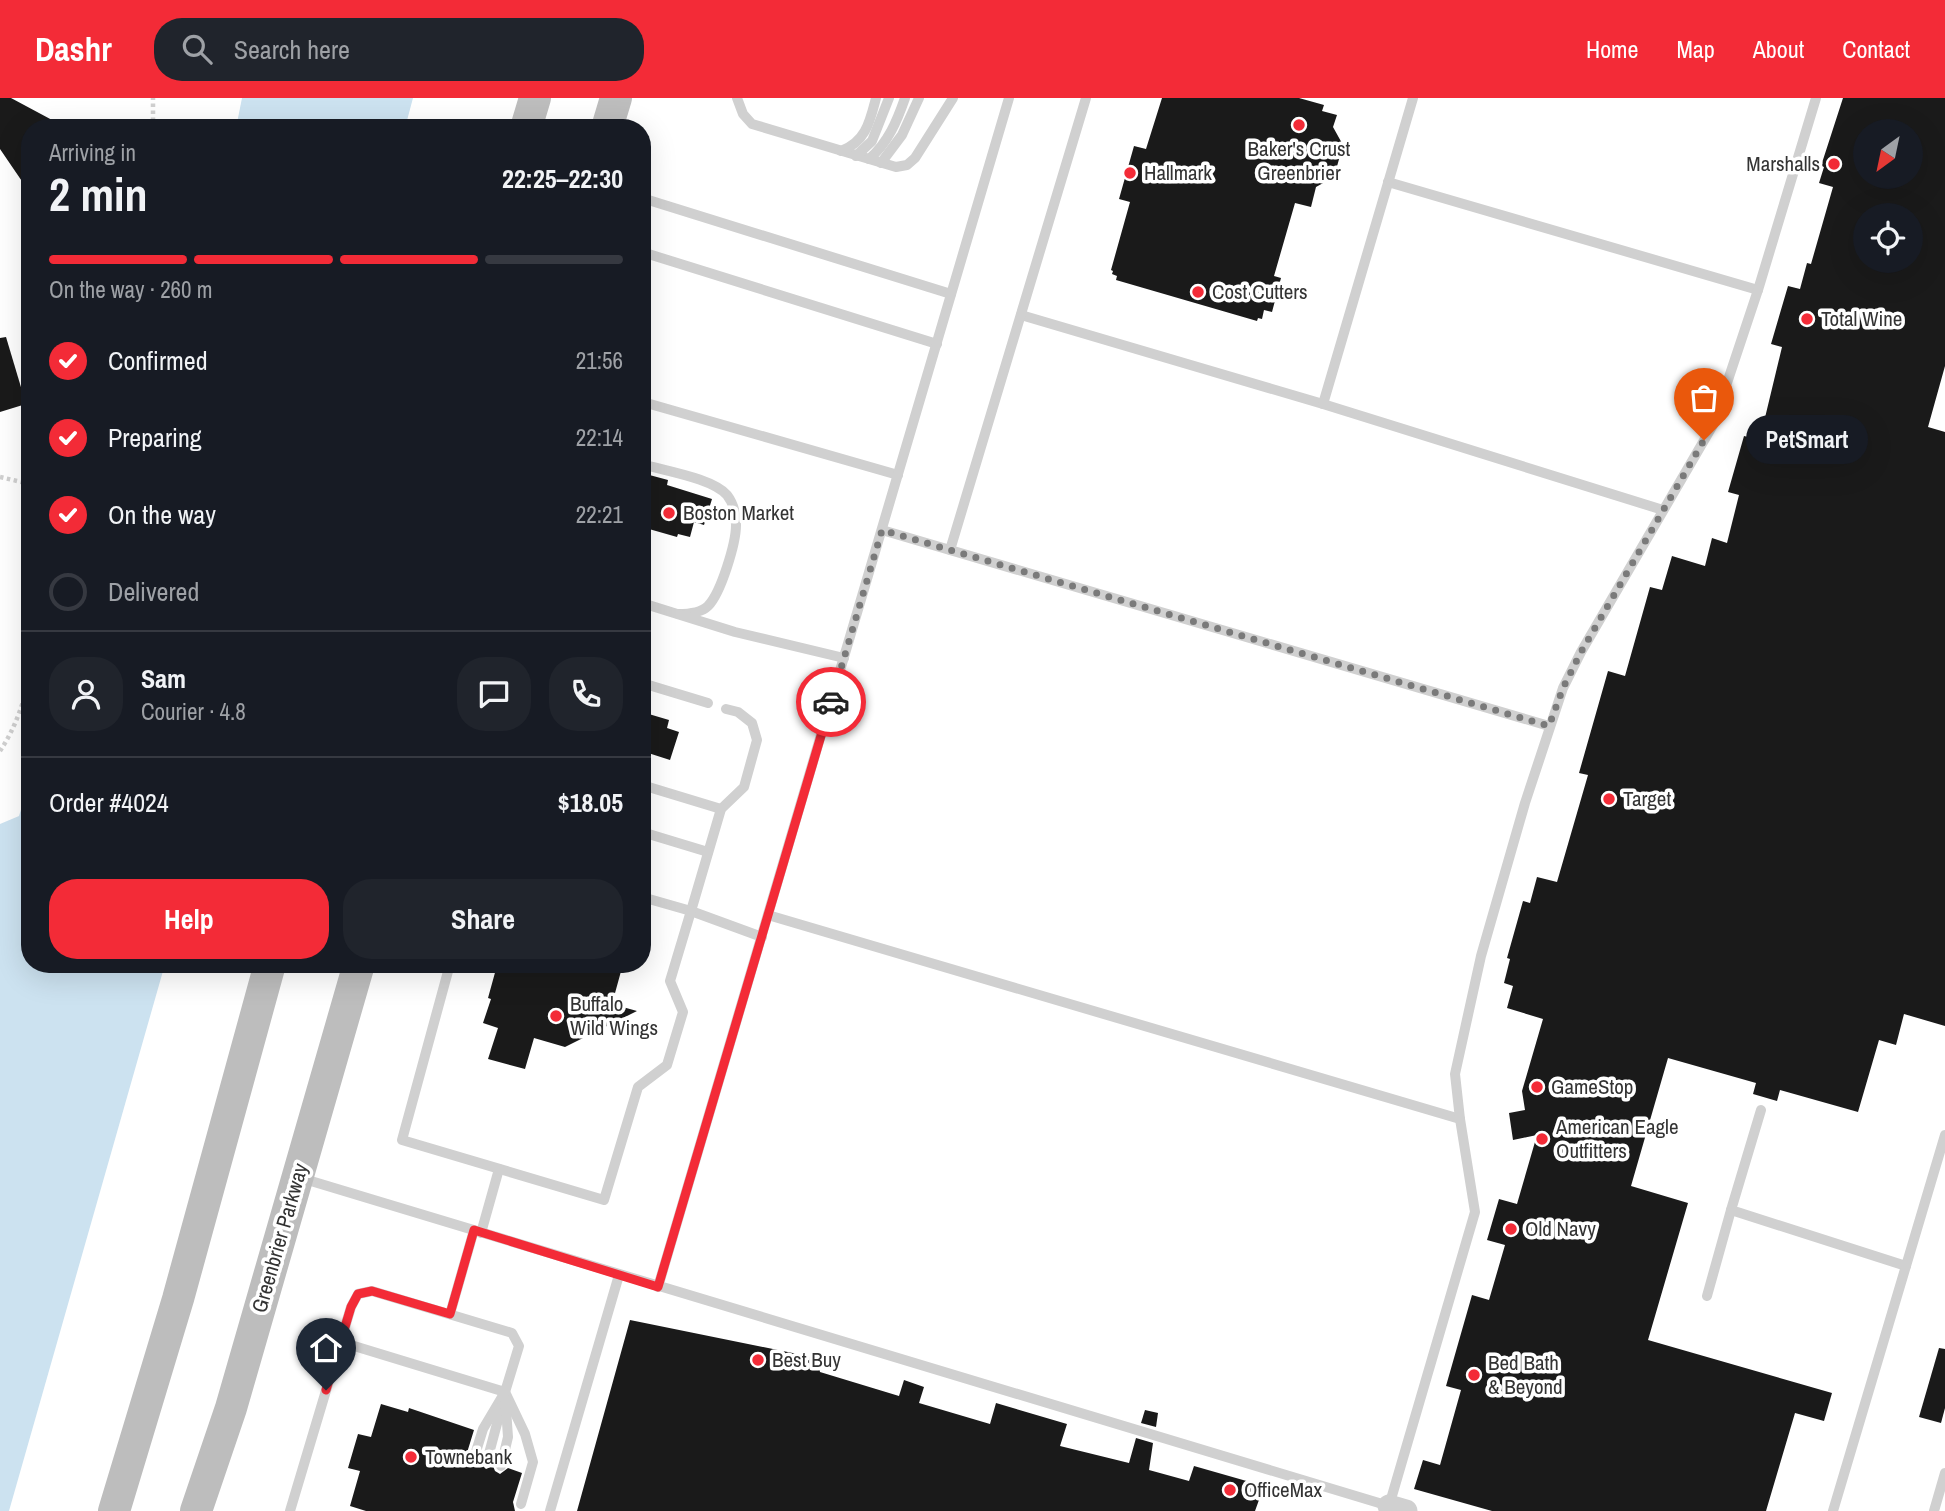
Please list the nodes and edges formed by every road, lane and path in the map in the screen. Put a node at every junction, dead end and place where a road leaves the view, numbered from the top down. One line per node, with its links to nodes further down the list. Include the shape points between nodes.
1 (153, 98): 14 (path)
2 (535, 98): 15 (main road)
3 (615, 98): 16 (main road)
4 (737, 98): 17 (lane, via 752,124)
5 (876, 98): 17 (lane, via 864,135)
6 (889, 98): 18 (lane, via 872,141)
7 (905, 98): 19 (lane, via 889,135)
8 (919, 98): 20 (lane, via 902,135)
9 (953, 98): 20 (lane, via 915,158 896,167)
10 (1009, 98): 25 (lane)
11 (1086, 98): 26 (lane)
12 (1413, 98): 21 (lane)
13 (1816, 98): 24 (lane)
14 (153, 119)
15 (529, 119)
16 (609, 119)
17 (841, 151): 18 (lane)
18 (856, 156): 19 (lane)
19 (869, 159): 20 (lane)
20 (881, 163)
21 (1388, 182): 24 (lane); 29 (lane)
22 (651, 201): 25 (lane)
23 (651, 255): 27 (lane)
24 (1758, 290): 34 (lane, via 1713,425)
25 (951, 295): 27 (lane)
26 (1021, 315): 29 (lane); 36 (lane)
27 (937, 344): 31 (lane)
28 (651, 404): 31 (lane)
29 (1323, 404): 34 (lane)
30 (651, 467): 38 (lane, via 720,489 734,507 736,533 714,597 701,611)
31 (898, 475): 35 (lane)
32 (0, 477): 33 (path)
33 (21, 482)
34 (1663, 510): 44 (lane, via 1581,652)
35 (882, 530): 36 (lane); 39 (lane)
36 (950, 550): 44 (lane)
37 (651, 606): 38 (lane)
38 (678, 614): 39 (lane)
39 (844, 657): 52 (lane)
40 (651, 686): 42 (lane)
41 (21, 702): 45 (path)
42 (708, 703)
43 (726, 709): 47 (lane, via 752,723 757,740 744,787)
44 (1549, 726): 58 (lane, via 1478,969 1455,1074)
45 (0, 751)
46 (651, 788): 47 (lane)
47 (721, 809): 49 (lane)
48 (651, 835): 49 (lane)
49 (709, 852): 51 (lane)
50 (651, 900): 51 (lane)
51 (691, 911): 53 (lane); 60 (lane, via 670,981 683,1012 667,1065 638,1087 604,1200)
52 (768, 915): 53 (lane); 58 (lane)
53 (762, 937): 66 (lane)
54 (268, 973): 77 (main road)
55 (356, 973): 61 (main road, Greenbrier Parkway)
56 (448, 973): 60 (lane, via 402,1140)
57 (1760, 1110): 62 (lane)
58 (1460, 1119): 76 (lane, via 1475,1212)
59 (1945, 1135): 64 (lane)
60 (499, 1169): 63 (lane)
61 (298, 1177): 63 (lane); 78 (main road, Greenbrier Parkway)
62 (1731, 1210): 64 (lane); 67 (lane)
63 (477, 1232): 65 (lane); 68 (lane)
64 (1906, 1265): 81 (lane)
65 (620, 1275): 66 (lane); 80 (lane)
66 (658, 1287): 76 (lane)
67 (1707, 1296)
68 (450, 1314): 69 (lane, via 372,1291 358,1294); 70 (lane, via 512,1333 519,1346)
69 (341, 1342): 70 (lane); 79 (lane)
70 (505, 1392): 71 (lane, via 483,1429); 72 (lane); 73 (lane, via 508,1437); 75 (lane, via 526,1434 533,1462)
71 (474, 1458)
72 (487, 1461)
73 (500, 1466)
74 (1945, 1473): 82 (lane)
75 (521, 1504)
76 (1398, 1508)
77 (114, 1511)
78 (196, 1511)
79 (290, 1511)
80 (550, 1511)
81 (1833, 1511)
82 (1934, 1511)

